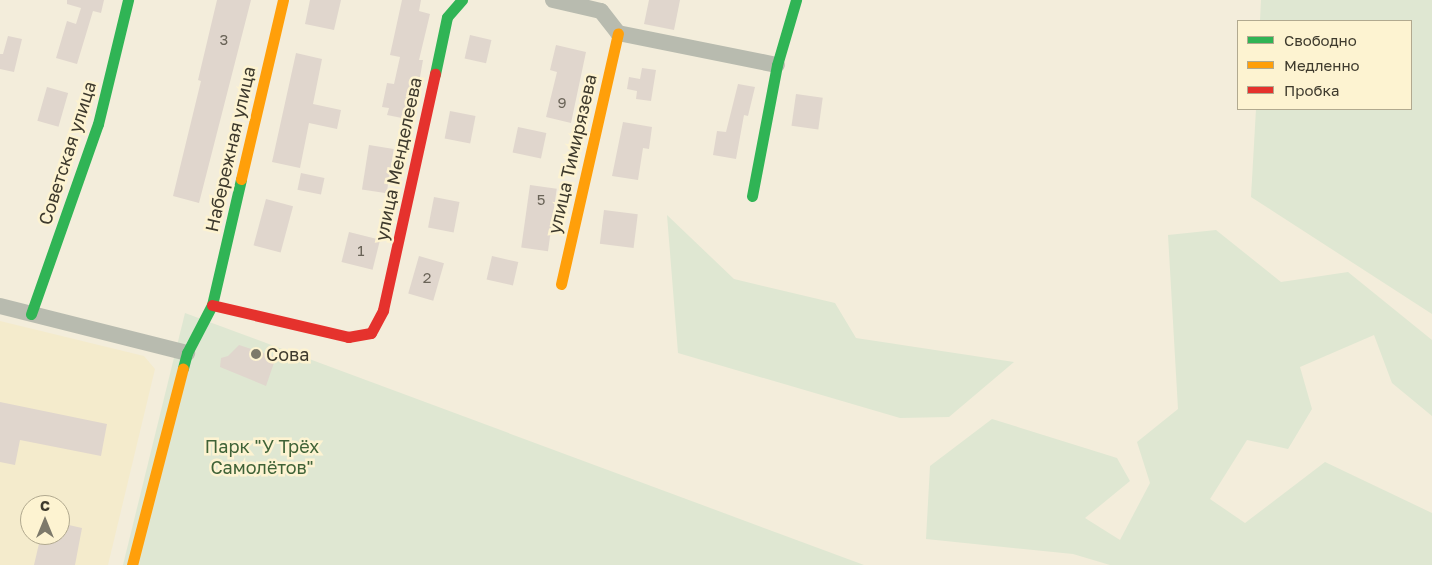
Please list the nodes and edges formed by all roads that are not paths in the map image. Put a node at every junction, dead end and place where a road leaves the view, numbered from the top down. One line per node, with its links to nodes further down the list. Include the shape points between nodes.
1 (128, 0): 12 (street, Советская улица, via 98,124)
2 (283, 0): 11 (street, Набережная улица)
3 (462, 0): 11 (street, улица Менделеева, via 447,17 383,310 371,333 348,337)
4 (553, 0): 6 (street, via 601,10)
5 (796, 0): 7 (street)
6 (618, 33): 7 (street); 9 (street, улица Тимирязева)
7 (777, 65): 8 (street)
8 (752, 196)
9 (561, 284)
10 (0, 306): 12 (street)
11 (212, 306): 13 (street, Набережная улица)
12 (31, 314): 13 (street)
13 (187, 353): 14 (street, Набережная улица)
14 (132, 565)

